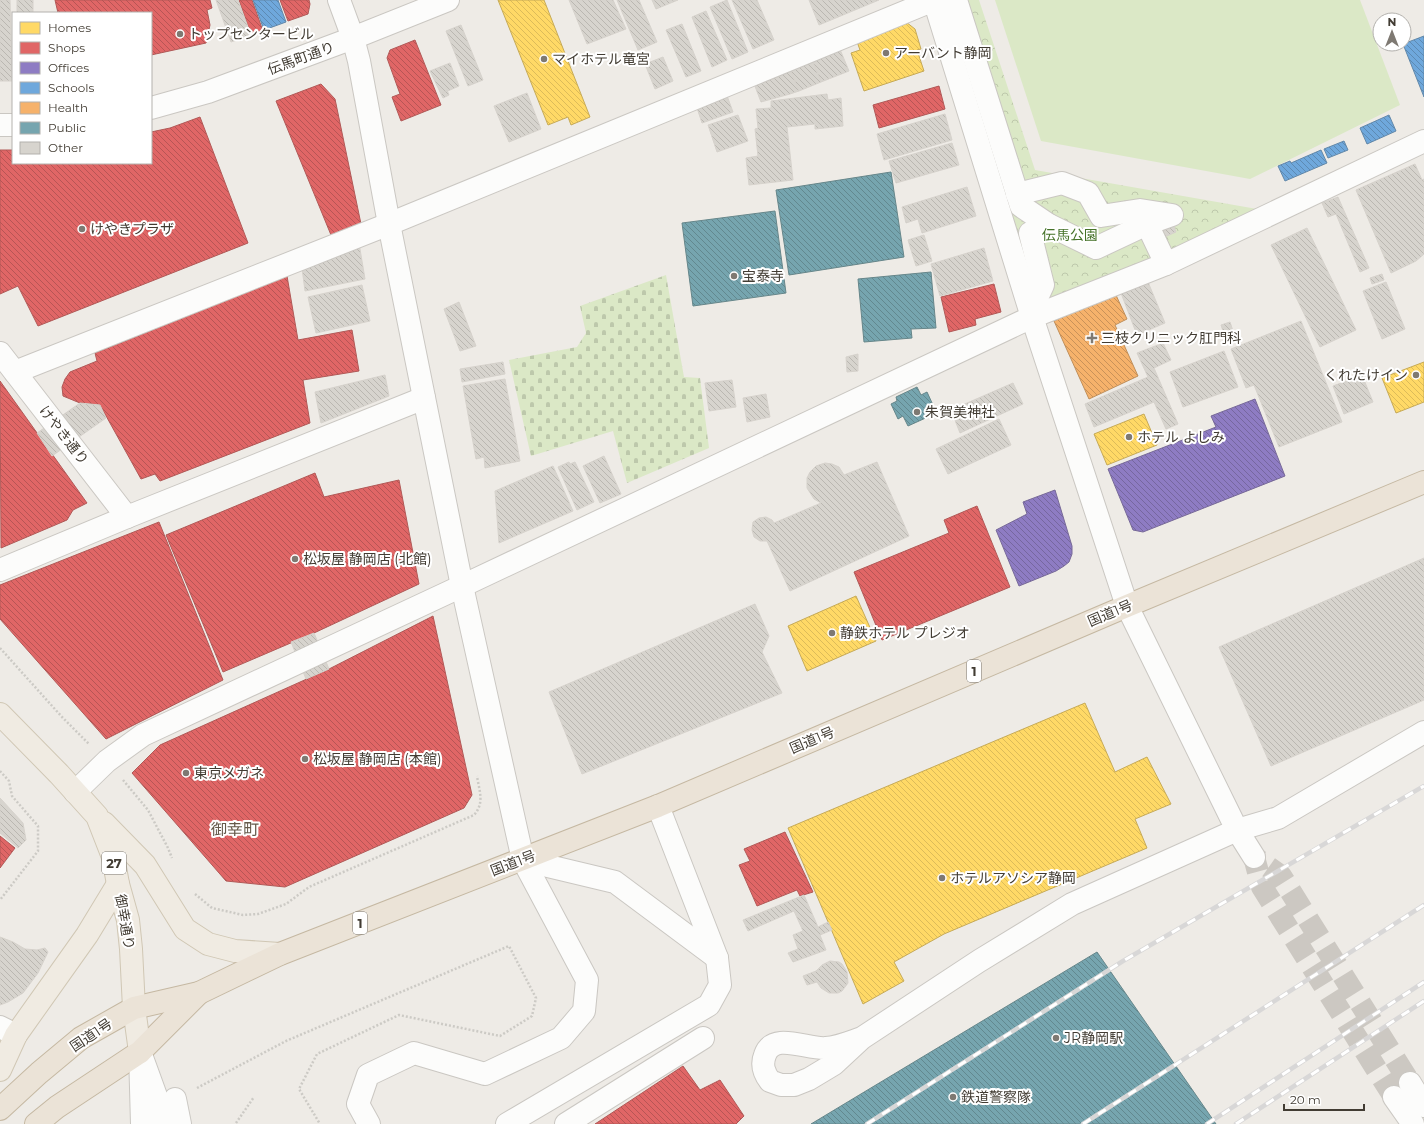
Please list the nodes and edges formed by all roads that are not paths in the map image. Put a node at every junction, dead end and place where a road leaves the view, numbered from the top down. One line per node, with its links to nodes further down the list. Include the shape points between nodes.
1 (339, 0): 5 (street)
2 (448, 0): 5 (street, 伝馬町通り)
3 (934, 0): 11 (street); 15 (street)
4 (956, 0): 10 (street)
5 (353, 38): 6 (street, 伝馬町通り, via 208,92); 11 (street)
6 (152, 108)
7 (0, 124): 8 (street)
8 (12, 124)
9 (1424, 142): 14 (street)
10 (1017, 194): 12 (street, via 1062,182 1088,193 1101,216 1140,210 1172,215); 13 (street, via 1020,206)
11 (389, 224): 17 (street); 18 (street)
12 (1147, 224): 13 (street, via 1096,248); 14 (street)
13 (1049, 226): 15 (street, via 1030,233 1044,285)
14 (1166, 264): 15 (street)
15 (1031, 314): 22 (street); 23 (street)
16 (0, 353): 17 (street, けやき通り)
17 (15, 372): 20 (street, けやき通り)
18 (424, 398): 20 (street); 22 (street)
19 (1424, 482): 23 (highway, 国道1号 / 1)
20 (127, 517): 21 (street)
21 (0, 570)
22 (462, 586): 26 (street, via 142,735 107,761); 31 (street)
23 (1127, 606): 27 (highway, 国道1号 / 1); 29 (street)
24 (0, 714): 26 (main road, 御幸通り / 27)
25 (1424, 732): 29 (street, via 1278,818)
26 (75, 792): 28 (main road, 御幸通り / 27)
27 (658, 806): 31 (highway, 国道1号 / 1); 34 (street)
28 (97, 816): 32 (main road, 御幸通り / 27, via 113,858); 33 (main road, 27, via 145,865 185,929 208,944 235,951)
29 (1237, 830): 30 (street); 39 (street, via 1072,904)
30 (1254, 858)
31 (523, 860): 33 (highway, 国道1号 / 1); 34 (street, via 615,882); 50 (street, via 587,980 584,1011 562,1038 485,1074 414,1053 368,1075 358,1104)
32 (118, 884): 36 (main road, 御幸通り / 27, via 128,920); 37 (main road, 27, via 87,935)
33 (280, 954): 35 (highway, 国道1号 / 1)
34 (717, 958): 51 (street, via 720,985 709,1005)
35 (199, 993): 36 (highway, 国道1号 / 1); 40 (highway, 国道1号 / 1)
36 (134, 1008): 40 (main road, 御幸通り / 27); 45 (highway, 国道1号 / 1, via 81,1038)
37 (8, 1031): 41 (main road, 27)
38 (703, 1038): 52 (street)
39 (862, 1038)
40 (140, 1052): 46 (street); 47 (street); 48 (highway, 国道1号 / 1, via 57,1107)
41 (0, 1070)
42 (1410, 1083): 44 (street)
43 (1394, 1097): 53 (street)
44 (1424, 1106)
45 (0, 1109)
46 (166, 1110): 49 (street)
47 (142, 1123)
48 (36, 1124)
49 (180, 1124)
50 (369, 1124)
51 (507, 1124)
52 (566, 1124)
53 (1413, 1124)

